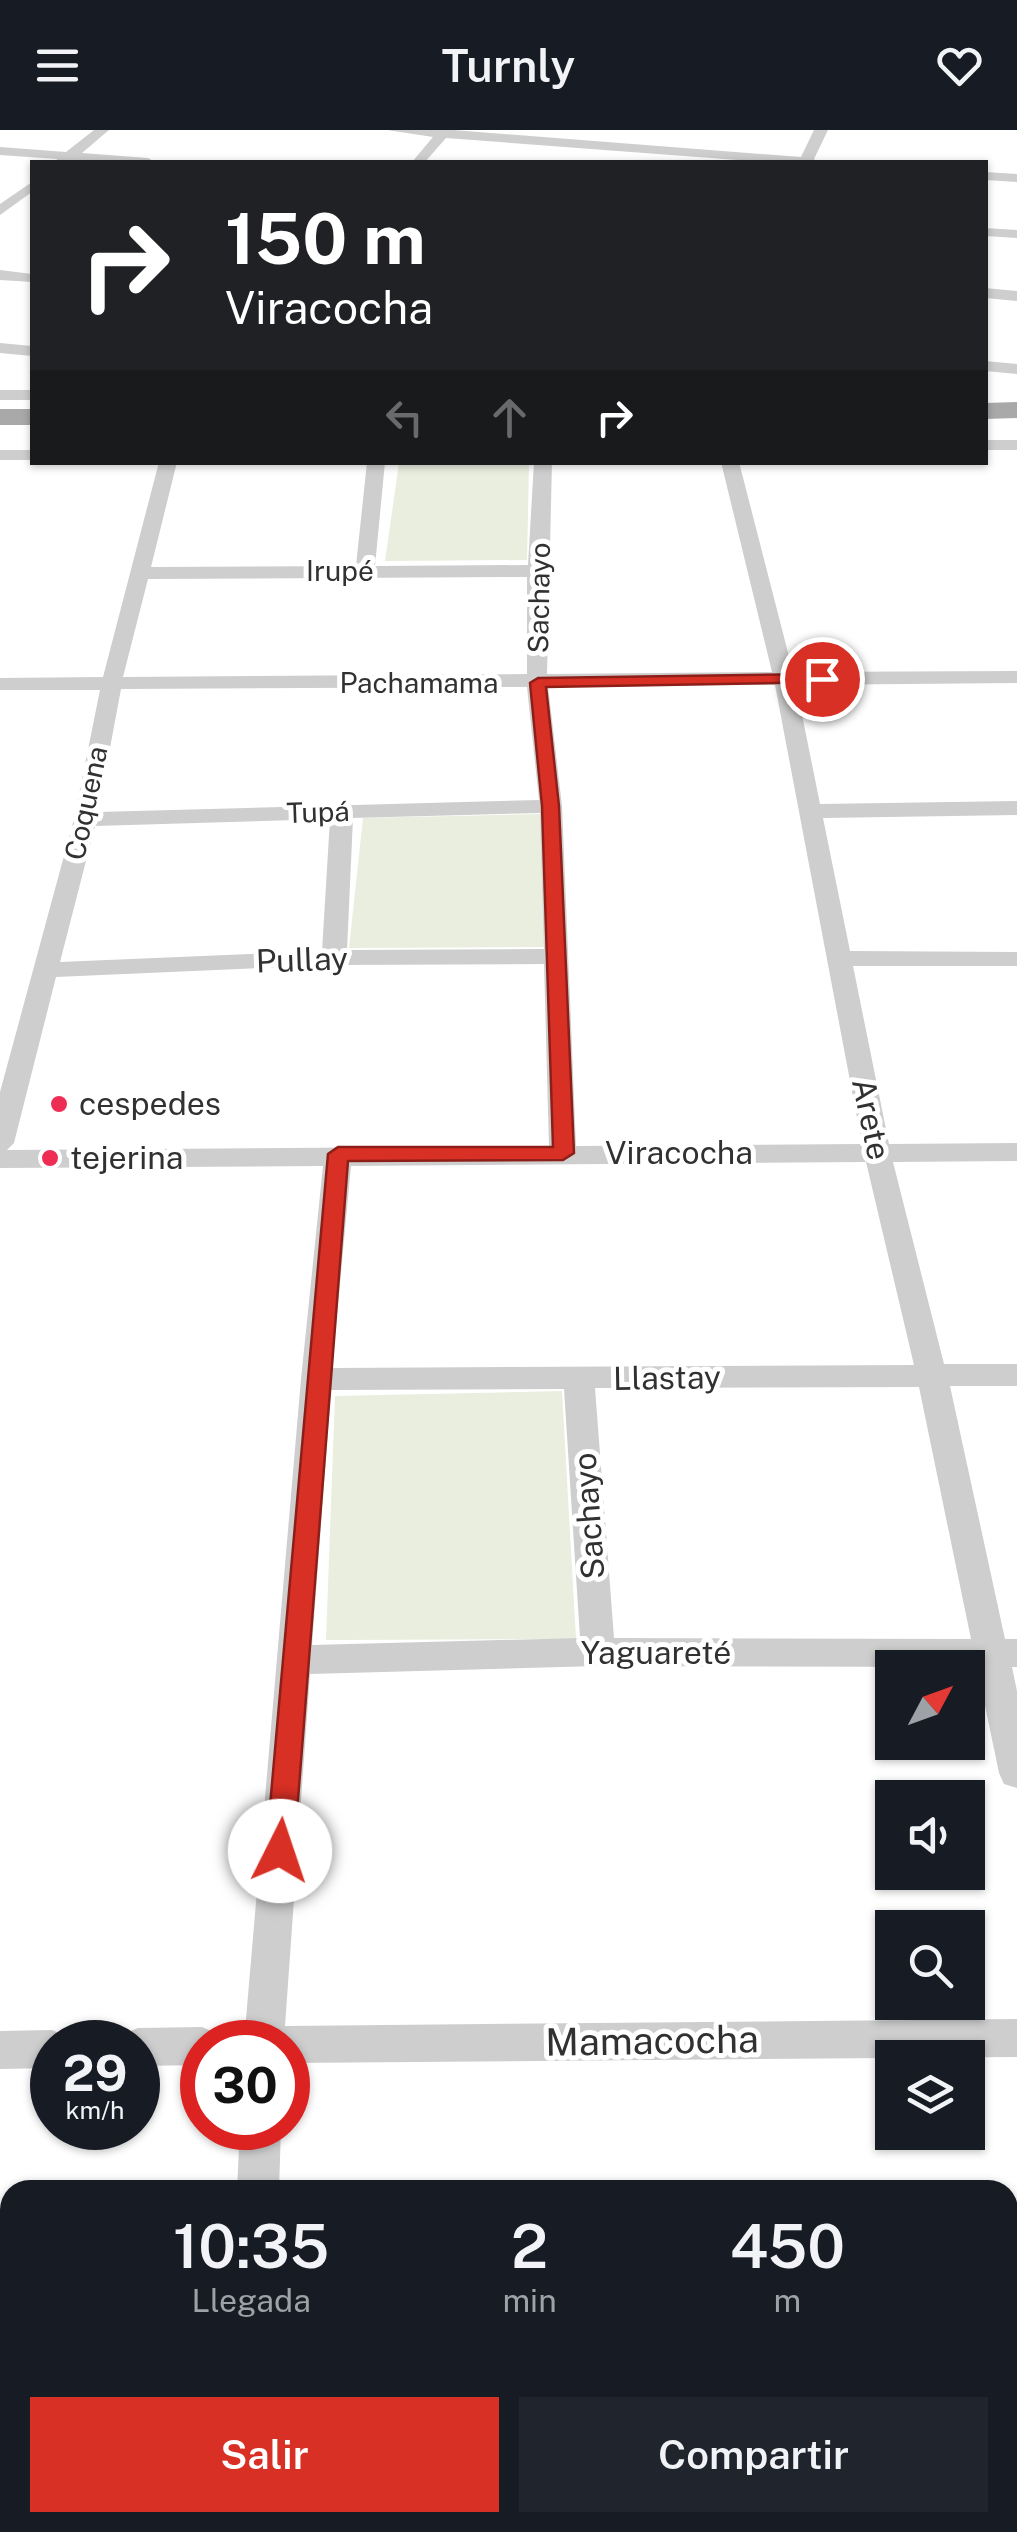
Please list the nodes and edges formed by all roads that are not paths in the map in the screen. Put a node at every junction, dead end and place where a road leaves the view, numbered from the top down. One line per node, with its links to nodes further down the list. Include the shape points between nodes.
1 (102, 130): 6 (street)
2 (394, 130): 4 (street)
3 (821, 130): 10 (street)
4 (444, 132): 8 (street); 9 (street)
5 (0, 150): 6 (street)
6 (66, 159): 7 (street)
7 (93, 160)
8 (420, 160)
9 (783, 160)
10 (808, 160)
11 (988, 176): 12 (street)
12 (1017, 178)
13 (30, 188): 14 (street)
14 (1, 210): 15 (street)
15 (30, 212)
16 (988, 232): 17 (street)
17 (1017, 234)
18 (0, 275): 19 (street)
19 (30, 278)
20 (988, 293): 21 (street)
21 (1017, 296)
22 (0, 348): 23 (street)
23 (30, 351)
24 (988, 366): 25 (street)
25 (1017, 368)
26 (1017, 384): 27 (street)
27 (988, 385)
28 (0, 395): 29 (street)
29 (30, 395)
30 (1017, 410): 31 (main road)
31 (988, 412)
32 (30, 417): 33 (main road)
33 (0, 418)
34 (1017, 423): 35 (main road)
35 (988, 424)
36 (0, 428): 37 (main road)
37 (30, 428)
38 (1017, 444): 39 (street)
39 (988, 445)
40 (0, 455): 41 (street)
41 (30, 455)
42 (167, 465): 48 (street, Coquena)
43 (376, 465): 46 (street)
44 (543, 465): 47 (street, Sachayo)
45 (731, 465): 50 (street, Arete)
46 (365, 571): 47 (street, Irupé); 48 (street, Irupé)
47 (538, 571): 51 (street, Sachayo)
48 (142, 573): 53 (street, Coquena)
49 (1017, 678): 50 (street, Pachamama)
50 (784, 679): 51 (street, Pachamama); 57 (street, Arete)
51 (538, 683): 53 (street, Pachamama); 54 (street, Sachayo)
52 (0, 684): 53 (street, Pachamama)
53 (112, 685): 58 (street, Coquena)
54 (551, 806): 56 (street, Tupá); 59 (street, Sachayo)
55 (1017, 808): 57 (street)
56 (342, 811): 58 (street, Tupá); 60 (street)
57 (810, 811): 61 (street, Arete)
58 (85, 819): 63 (street, Coquena)
59 (556, 956): 60 (street, Pullay); 67 (street, Sachayo)
60 (334, 958): 63 (street, Pullay)
61 (838, 958): 62 (street); 65 (street, Arete)
62 (1017, 959)
63 (47, 970): 64 (street, Coquena)
64 (0, 1142)
65 (877, 1152): 66 (street, Viracocha); 67 (street, Viracocha); 71 (street, Arete)
66 (1017, 1152)
67 (563, 1153): 68 (street, Viracocha)
68 (338, 1154): 69 (street, Viracocha); 72 (street)
69 (0, 1159)
70 (1017, 1375): 71 (street, Llastay)
71 (932, 1376): 73 (street, Llastay); 75 (street, Arete)
72 (316, 1379): 73 (street, Llastay); 76 (street)
73 (579, 1379): 74 (street, Sachayo)
74 (598, 1652): 75 (street, Yaguareté); 76 (street, Yaguareté)
75 (1006, 1654): 77 (street, Arete)
76 (295, 1660): 78 (street)
77 (1017, 1774)
78 (266, 2020)
79 (1017, 2038): 80 (street, Mamacocha)
80 (310, 2044)
81 (30, 2049): 82 (street)
82 (0, 2050)
83 (260, 2150): 84 (street)
84 (258, 2180)

